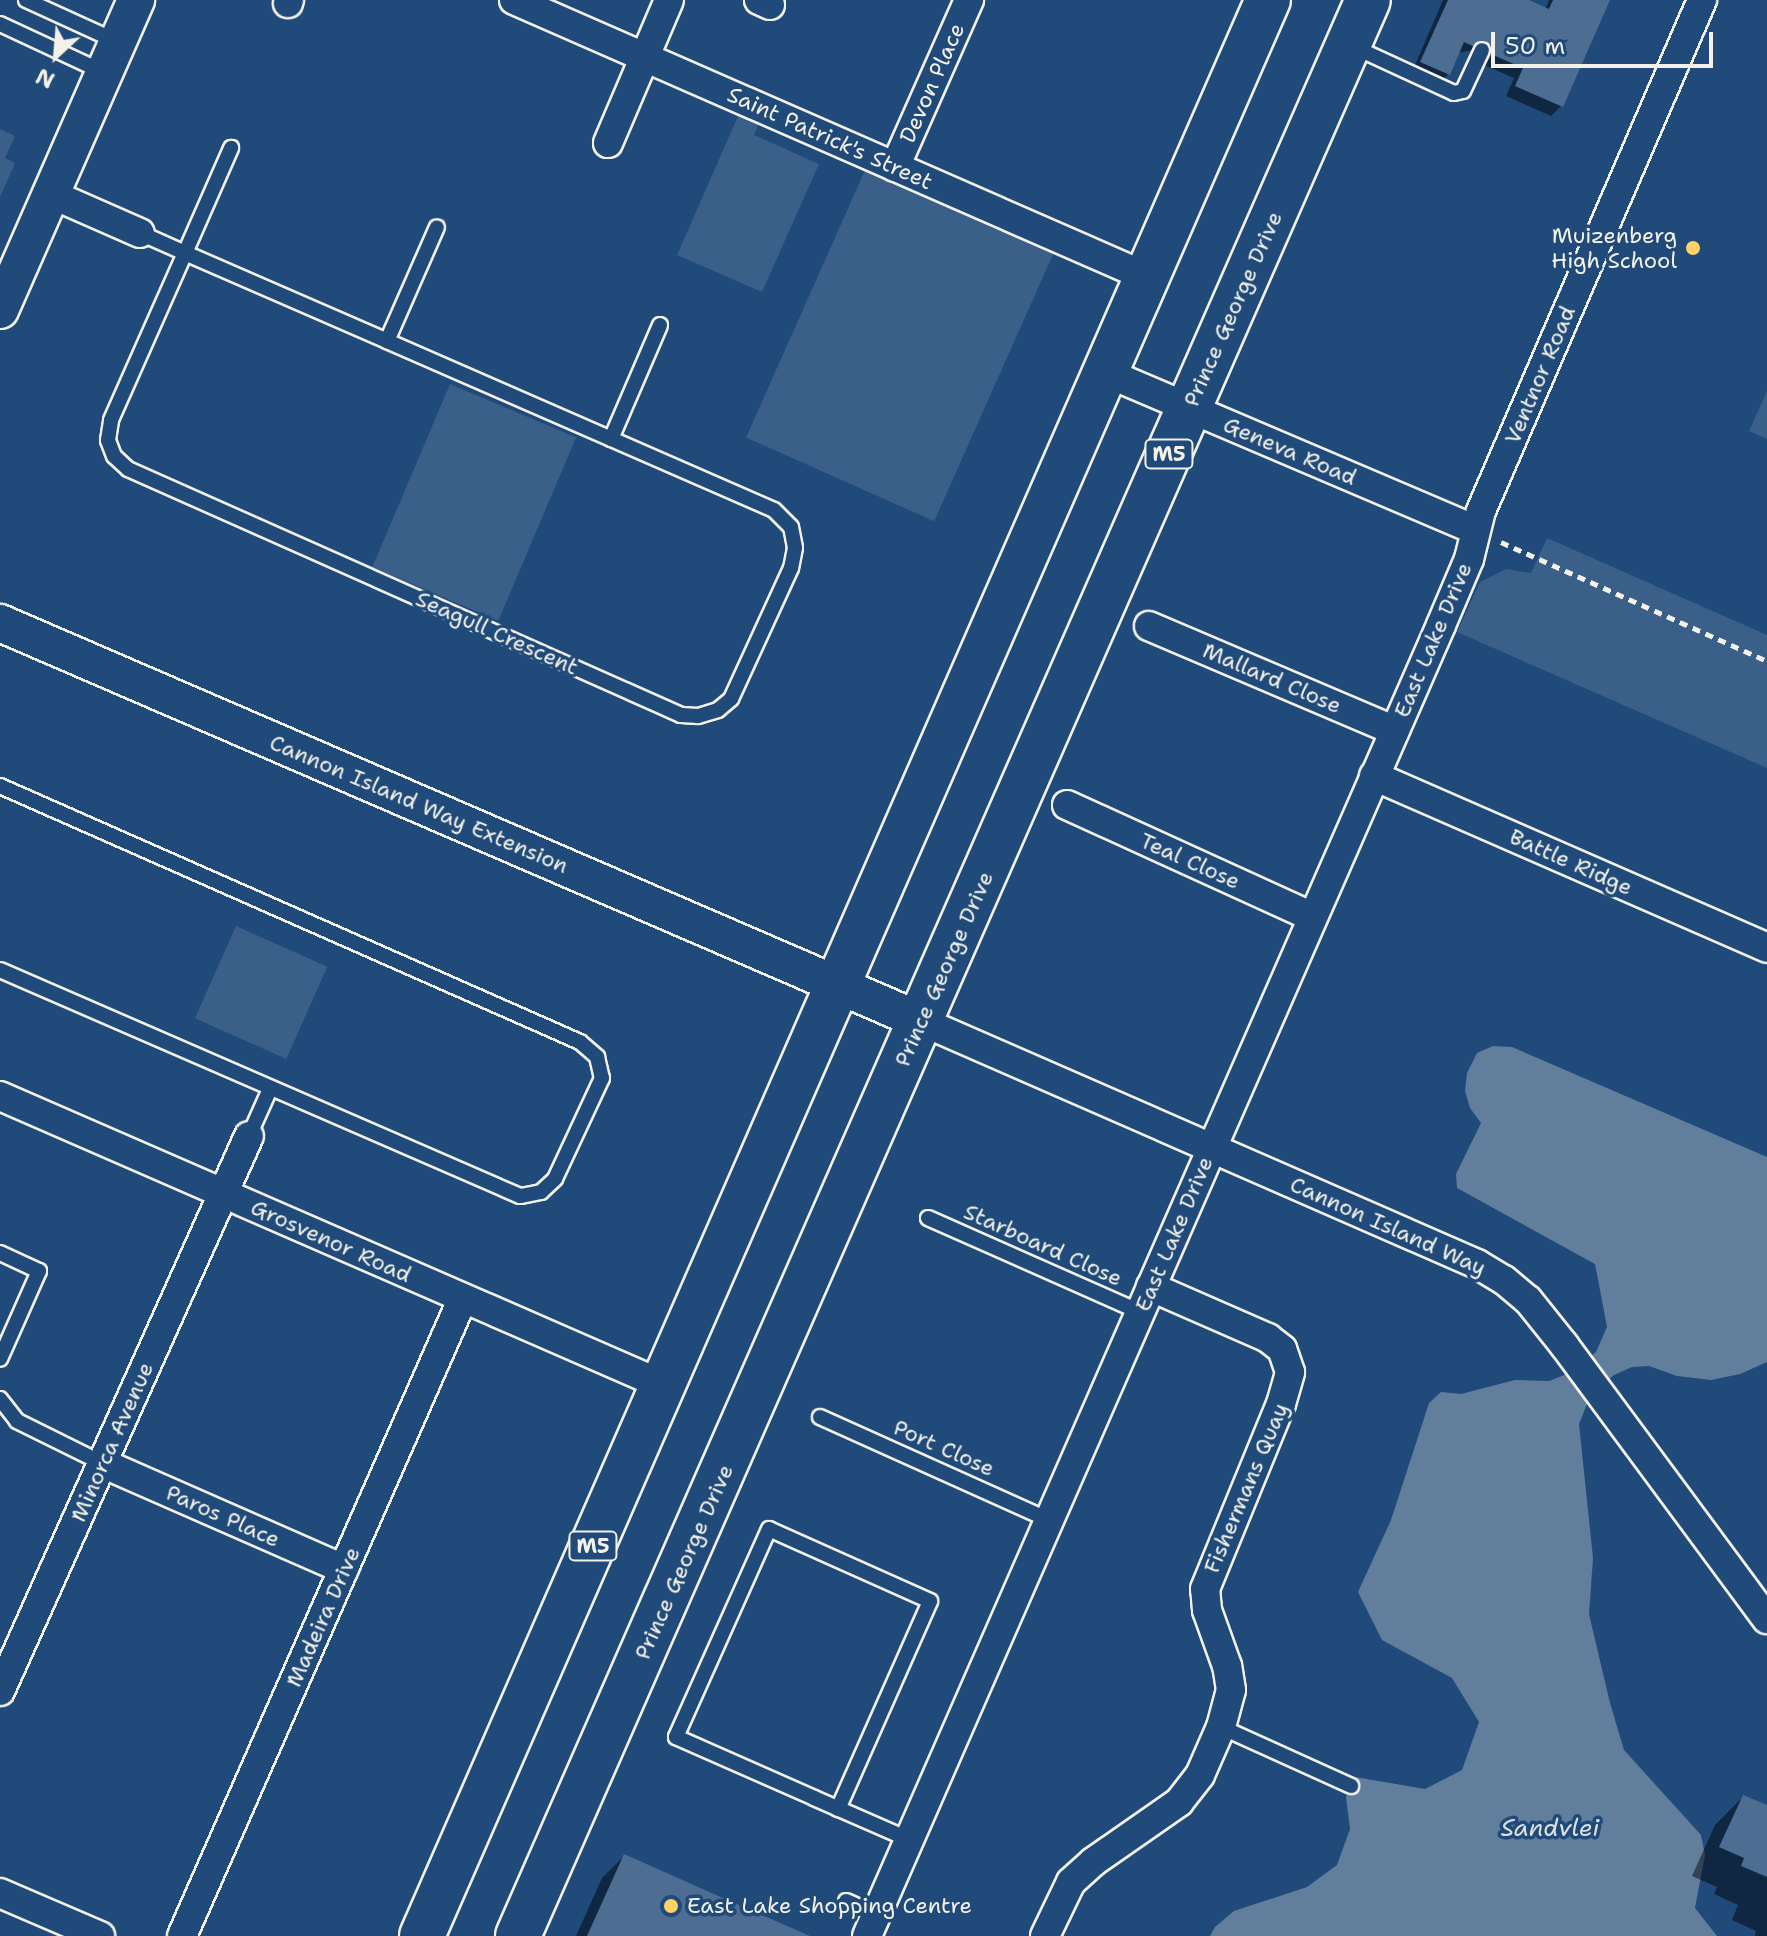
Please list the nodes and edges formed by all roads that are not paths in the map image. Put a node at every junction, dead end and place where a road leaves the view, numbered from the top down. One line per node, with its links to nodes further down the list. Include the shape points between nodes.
1 (26, 0): 12 (lane)
2 (136, 0): 12 (street)
3 (514, 0): 13 (street, Saint Patrick's Street)
4 (669, 0): 13 (street)
5 (969, 0): 16 (street, Devon Place)
6 (1268, 0): 21 (main road, M5)
7 (1368, 0): 10 (main road, Prince George Drive / M5)
8 (1702, 0): 28 (street, Ventnor Road)
9 (0, 24): 12 (lane)
10 (1349, 45): 11 (lane, via 1454,93 1463,91); 26 (main road, Prince George Drive / M5)
11 (1482, 50)
12 (111, 57): 17 (street)
13 (645, 57): 14 (street); 16 (street, Saint Patrick's Street)
14 (608, 143)
15 (231, 148): 20 (lane, Seagull Crescent)
16 (895, 167): 21 (street, Saint Patrick's Street)
17 (51, 194): 19 (street, Seagull Crescent); 22 (street)
18 (437, 227): 24 (lane)
19 (140, 233): 20 (lane, Seagull Crescent)
20 (185, 253): 24 (lane, Seagull Crescent); 27 (lane, Seagull Crescent, via 111,420 108,440 114,456 128,469 681,715 718,710 731,699 791,568 791,527 774,510)
21 (1147, 277): 25 (main road, M5)
22 (0, 310)
23 (660, 325): 27 (lane)
24 (387, 341): 27 (lane, Seagull Crescent)
25 (1105, 372): 26 (street, Geneva Road); 38 (main road, M5)
26 (1190, 408): 28 (street, Geneva Road); 39 (main road, Prince George Drive / M5)
27 (611, 439)
28 (1475, 530): 31 (street, East Lake Drive, via 1469,559)
29 (0, 623): 38 (street, Cannon Island Way Extension)
30 (1149, 626): 31 (street, Mallard Close)
31 (1395, 731): 32 (street, East Lake Drive)
32 (1374, 776): 35 (street, East Lake Drive); 36 (street, Battle Ridge)
33 (0, 786): 40 (lane, via 580,1042 597,1057 602,1078 555,1179 531,1196 510,1193)
34 (1067, 805): 35 (street, Teal Close)
35 (1313, 917): 43 (street, East Lake Drive)
36 (1767, 948)
37 (0, 970): 40 (lane)
38 (837, 985): 39 (street, Cannon Island Way Extension); 50 (main road, M5)
39 (921, 1021): 43 (street, Cannon Island Way); 68 (main road, Prince George Drive / M5)
40 (270, 1089): 42 (lane)
41 (0, 1096): 44 (street, Grosvenor Road)
42 (249, 1136): 44 (street, Minorca Avenue)
43 (1212, 1147): 48 (street, East Lake Drive); 56 (street, Cannon Island Way, via 1477,1264 1528,1300)
44 (223, 1194): 47 (street, Grosvenor Road); 53 (street, Minorca Avenue)
45 (928, 1218): 48 (lane, Starboard Close)
46 (0, 1253): 49 (lane, via 39,1271)
47 (463, 1298): 50 (street, Grosvenor Road); 55 (street, Madeira Drive)
48 (1146, 1299): 54 (street, East Lake Drive); 58 (street, Fishermans Quay, via 1268,1338 1288,1359 1281,1404 1205,1589 1230,1677)
49 (0, 1359)
50 (663, 1385): 67 (main road, M5)
51 (0, 1399): 53 (lane, via 17,1421)
52 (820, 1417): 54 (lane, Port Close)
53 (102, 1463): 55 (street, Paros Place); 57 (street, Minorca Avenue)
54 (1049, 1520): 61 (street, East Lake Drive)
55 (344, 1569): 66 (street, Madeira Drive)
56 (1767, 1619)
57 (0, 1691)
58 (1221, 1727): 59 (lane); 69 (street, Fishermans Quay, via 1189,1792 1071,1882)
59 (1351, 1786)
60 (838, 1809): 60 (lane, via 930,1601 769,1529 676,1737); 61 (lane)
61 (910, 1840): 64 (street, East Lake Drive)
62 (0, 1893): 65 (street)
63 (846, 1901): 64 (lane)
64 (872, 1925)
65 (100, 1936)
66 (182, 1936)
67 (422, 1936)
68 (518, 1936)
69 (1045, 1936)

